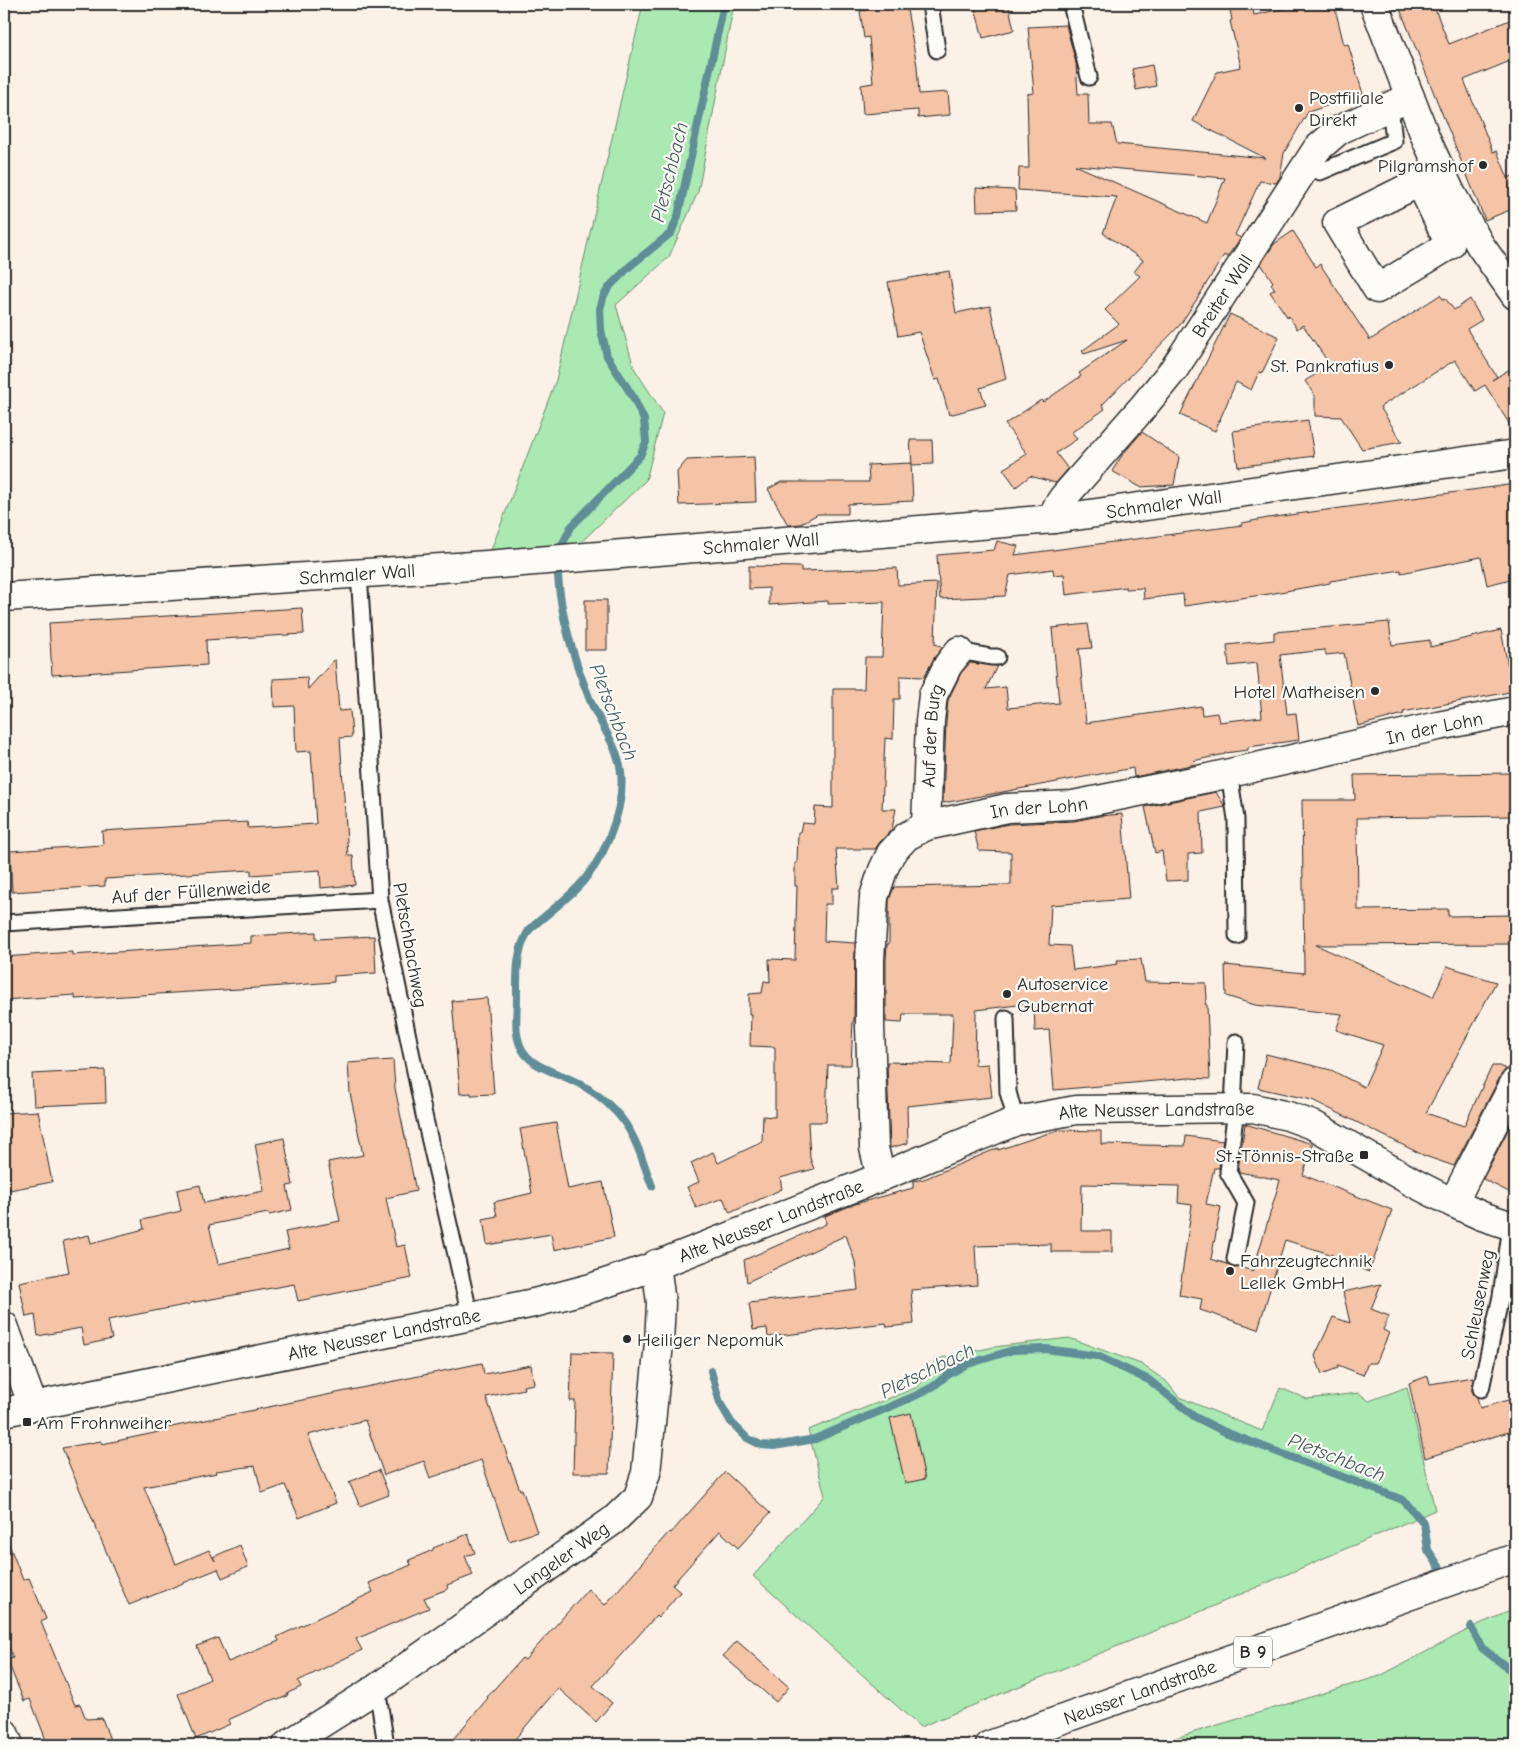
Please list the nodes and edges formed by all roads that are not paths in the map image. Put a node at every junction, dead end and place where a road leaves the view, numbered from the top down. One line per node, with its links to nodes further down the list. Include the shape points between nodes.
1 (930, 4): 4 (lane)
2 (1071, 4): 5 (lane)
3 (1374, 4): 6 (street)
4 (937, 50)
5 (1089, 77)
6 (1400, 102): 7 (street, via 1451,194 1457,230 1480,245); 9 (street, Breiter Wall, via 1339,130 1317,149 1174,370 1063,498)
7 (1515, 295)
8 (1515, 454): 9 (street, Schmaler Wall)
9 (1054, 519): 10 (street, Schmaler Wall)
10 (359, 573): 11 (street, Schmaler Wall); 17 (lane, Pletschbachweg)
11 (4, 597)
12 (959, 651): 13 (lane, via 991,658); 16 (street, Auf der Burg, via 933,695)
13 (997, 656)
14 (1515, 711): 15 (street, In der Lohn)
15 (1229, 773): 16 (street, In der Lohn, via 1073,805 1007,808); 19 (lane, via 1236,819)
16 (926, 826): 25 (street, In der Lohn, via 907,836 891,853 874,898 870,1026 874,1148)
17 (380, 900): 18 (lane, Auf der Füllenweide); 30 (lane, Pletschbachweg)
18 (4, 923)
19 (1237, 936)
20 (1006, 1018): 24 (lane, via 1008,1092)
21 (1236, 1042): 23 (lane)
22 (1515, 1082): 26 (street)
23 (1235, 1109): 24 (street, Alte Neusser Landstraße, via 1076,1110); 26 (street, Alte Neusser Landstraße, via 1253,1108 1315,1126); 28 (lane, via 1228,1172 1246,1203)
24 (1016, 1121): 25 (street, Alte Neusser Landstraße)
25 (881, 1177): 29 (street, Alte Neusser Landstraße)
26 (1453, 1203): 27 (street, Alte Neusser Landstraße)
27 (1513, 1226): 32 (lane, Schleusenweg)
28 (1235, 1259)
29 (656, 1264): 30 (street, Alte Neusser Landstraße, via 591,1288); 36 (street, Langeler Weg, via 661,1303 659,1343 646,1473 638,1497 614,1520)
30 (470, 1316): 33 (street, Alte Neusser Landstraße)
31 (4, 1326): 33 (street)
32 (1481, 1388)
33 (33, 1406): 34 (street, Alte Neusser Landstraße)
34 (4, 1412)
35 (1515, 1558): 41 (street, Neusser Landstraße / B 9)
36 (377, 1688): 39 (street, Langeler Weg); 40 (lane)
37 (4, 1733): 38 (street)
38 (9, 1745)
39 (288, 1745)
40 (386, 1745)
41 (990, 1745)

